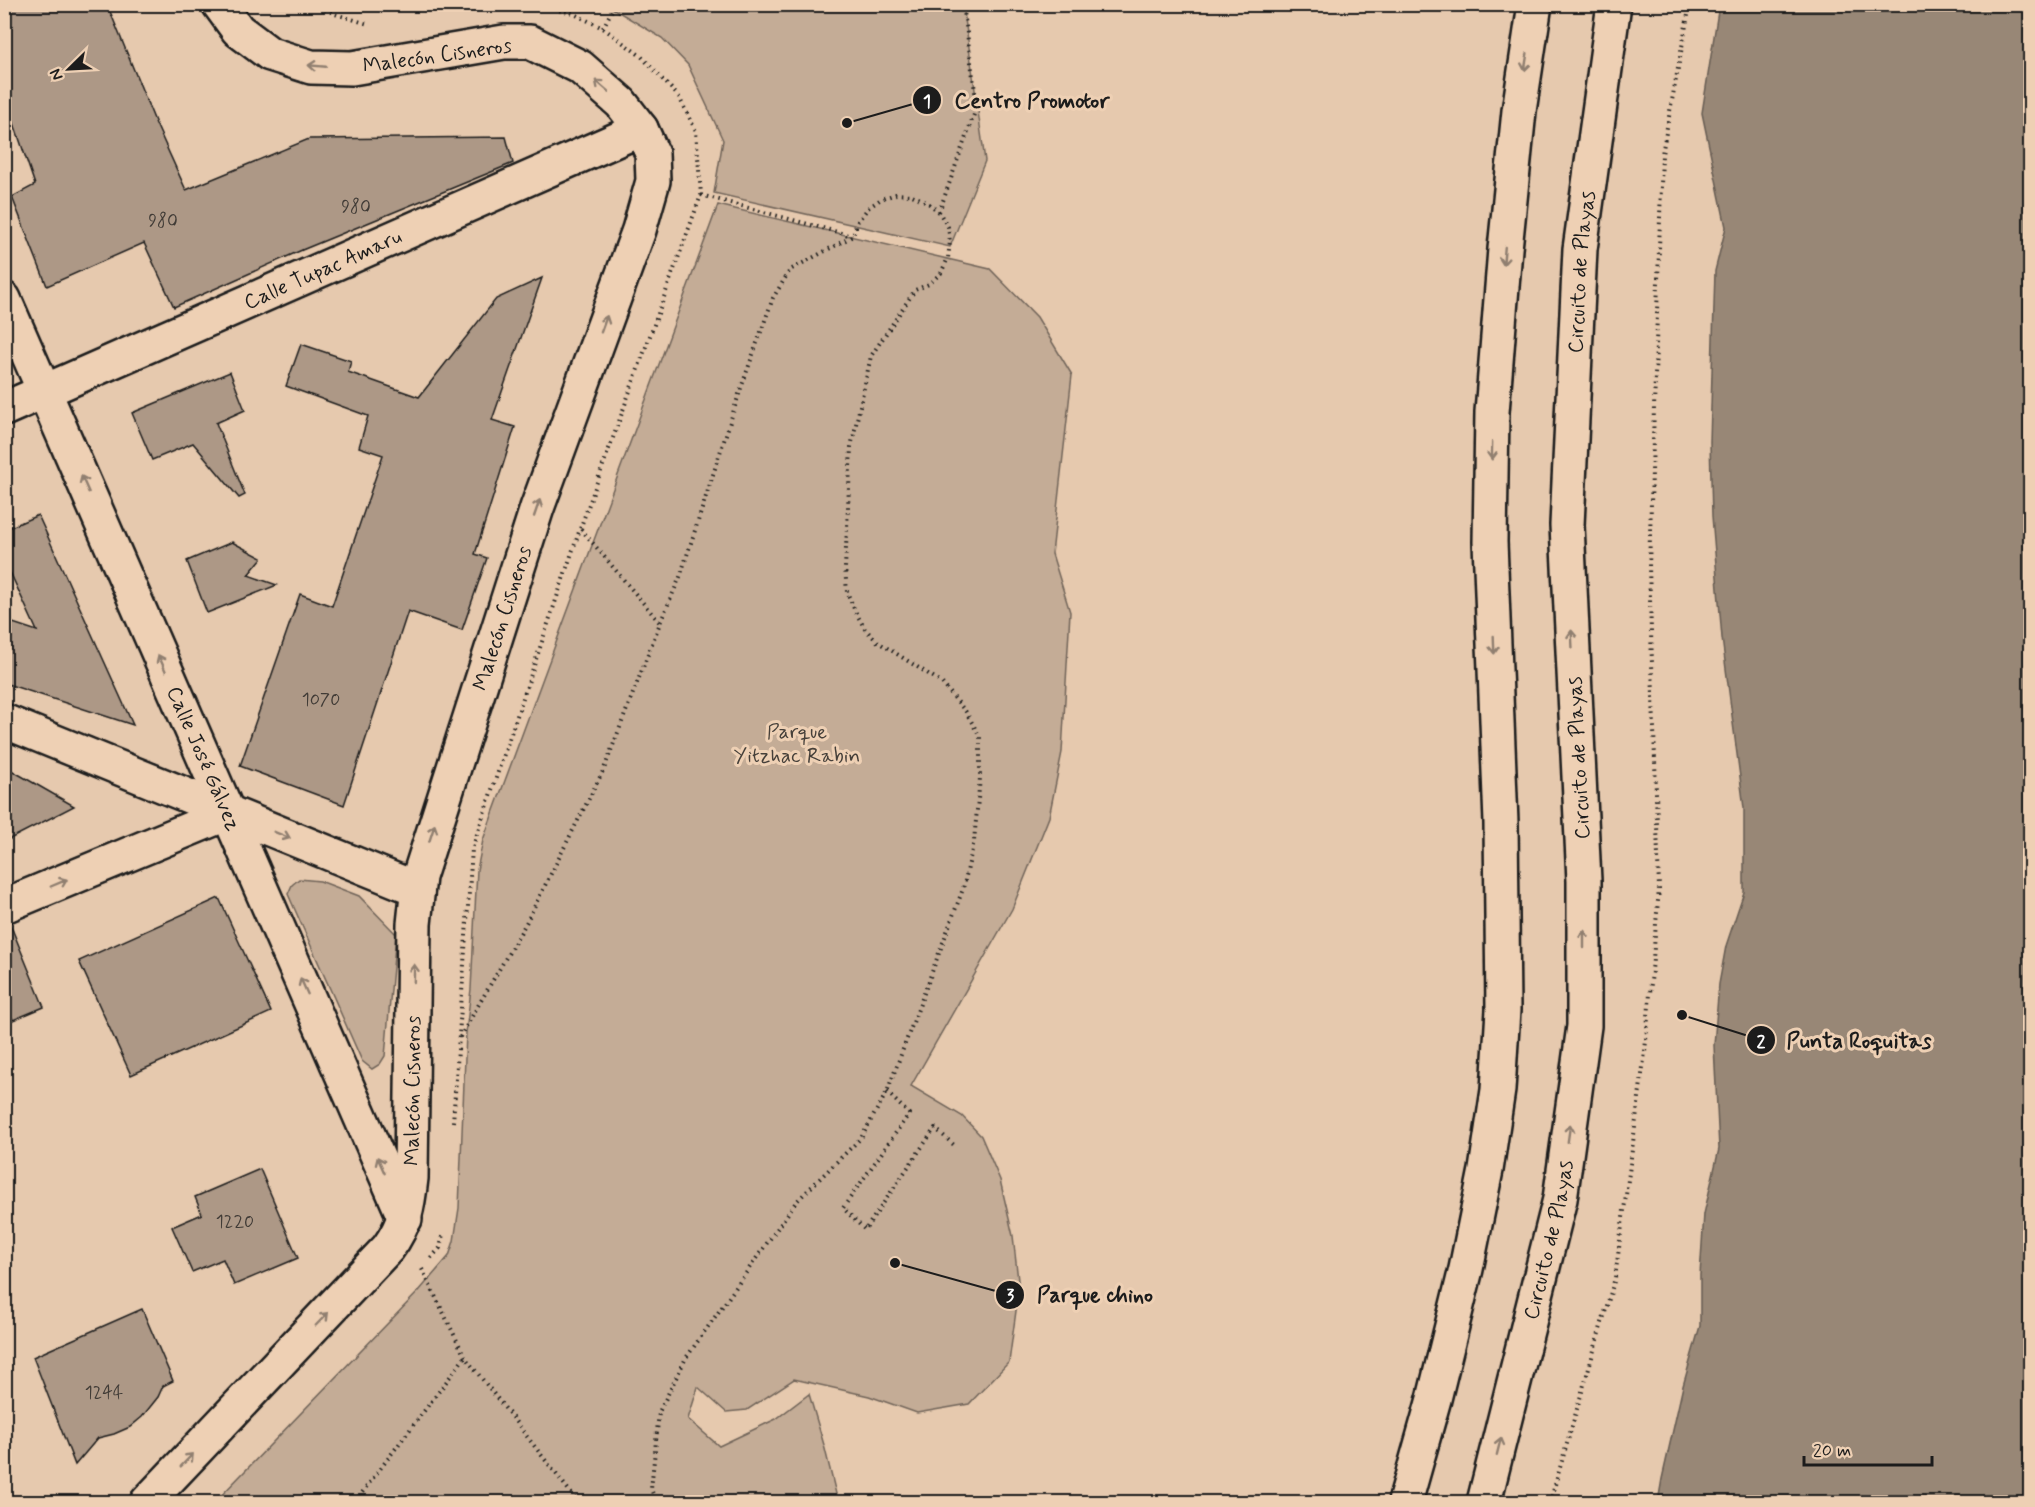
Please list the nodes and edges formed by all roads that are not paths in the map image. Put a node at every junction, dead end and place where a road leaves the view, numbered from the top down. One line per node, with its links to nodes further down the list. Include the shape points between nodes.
1 (219, 4): 4 (main road, Malecón Cisneros, one-way to 1, via 621,103 580,67 530,42 504,42 352,68 311,67 270,54 238,30)
2 (1535, 4): 14 (main road, one-way to 14, via 1519,111 1492,412 1490,542 1501,823 1498,1090 1466,1269)
3 (1614, 4): 15 (main road, Circuito de Playas, one-way to 3, via 1560,1198 1584,1026 1584,881 1567,525 1580,249)
4 (641, 129): 6 (main road, Calle Tupac Amaru); 10 (main road, Malecón Cisneros, one-way to 4, via 537,508 639,230 653,182 652,153)
5 (4, 299): 6 (main road, Calle José Gálvez)
6 (44, 391): 7 (main road, Calle Tupac Amaru); 9 (main road, Calle José Gálvez, one-way to 6)
7 (4, 409)
8 (4, 721): 9 (main road)
9 (228, 813): 10 (main road, one-way to 10); 11 (main road, one-way to 9); 12 (main road, Calle José Gálvez, one-way to 9)
10 (417, 889): 12 (main road, Malecón Cisneros, one-way to 10, via 411,1178)
11 (4, 906)
12 (405, 1219): 13 (main road, Malecón Cisneros, one-way to 12, via 382,1255)
13 (147, 1503)
14 (1405, 1503)
15 (1484, 1503)

